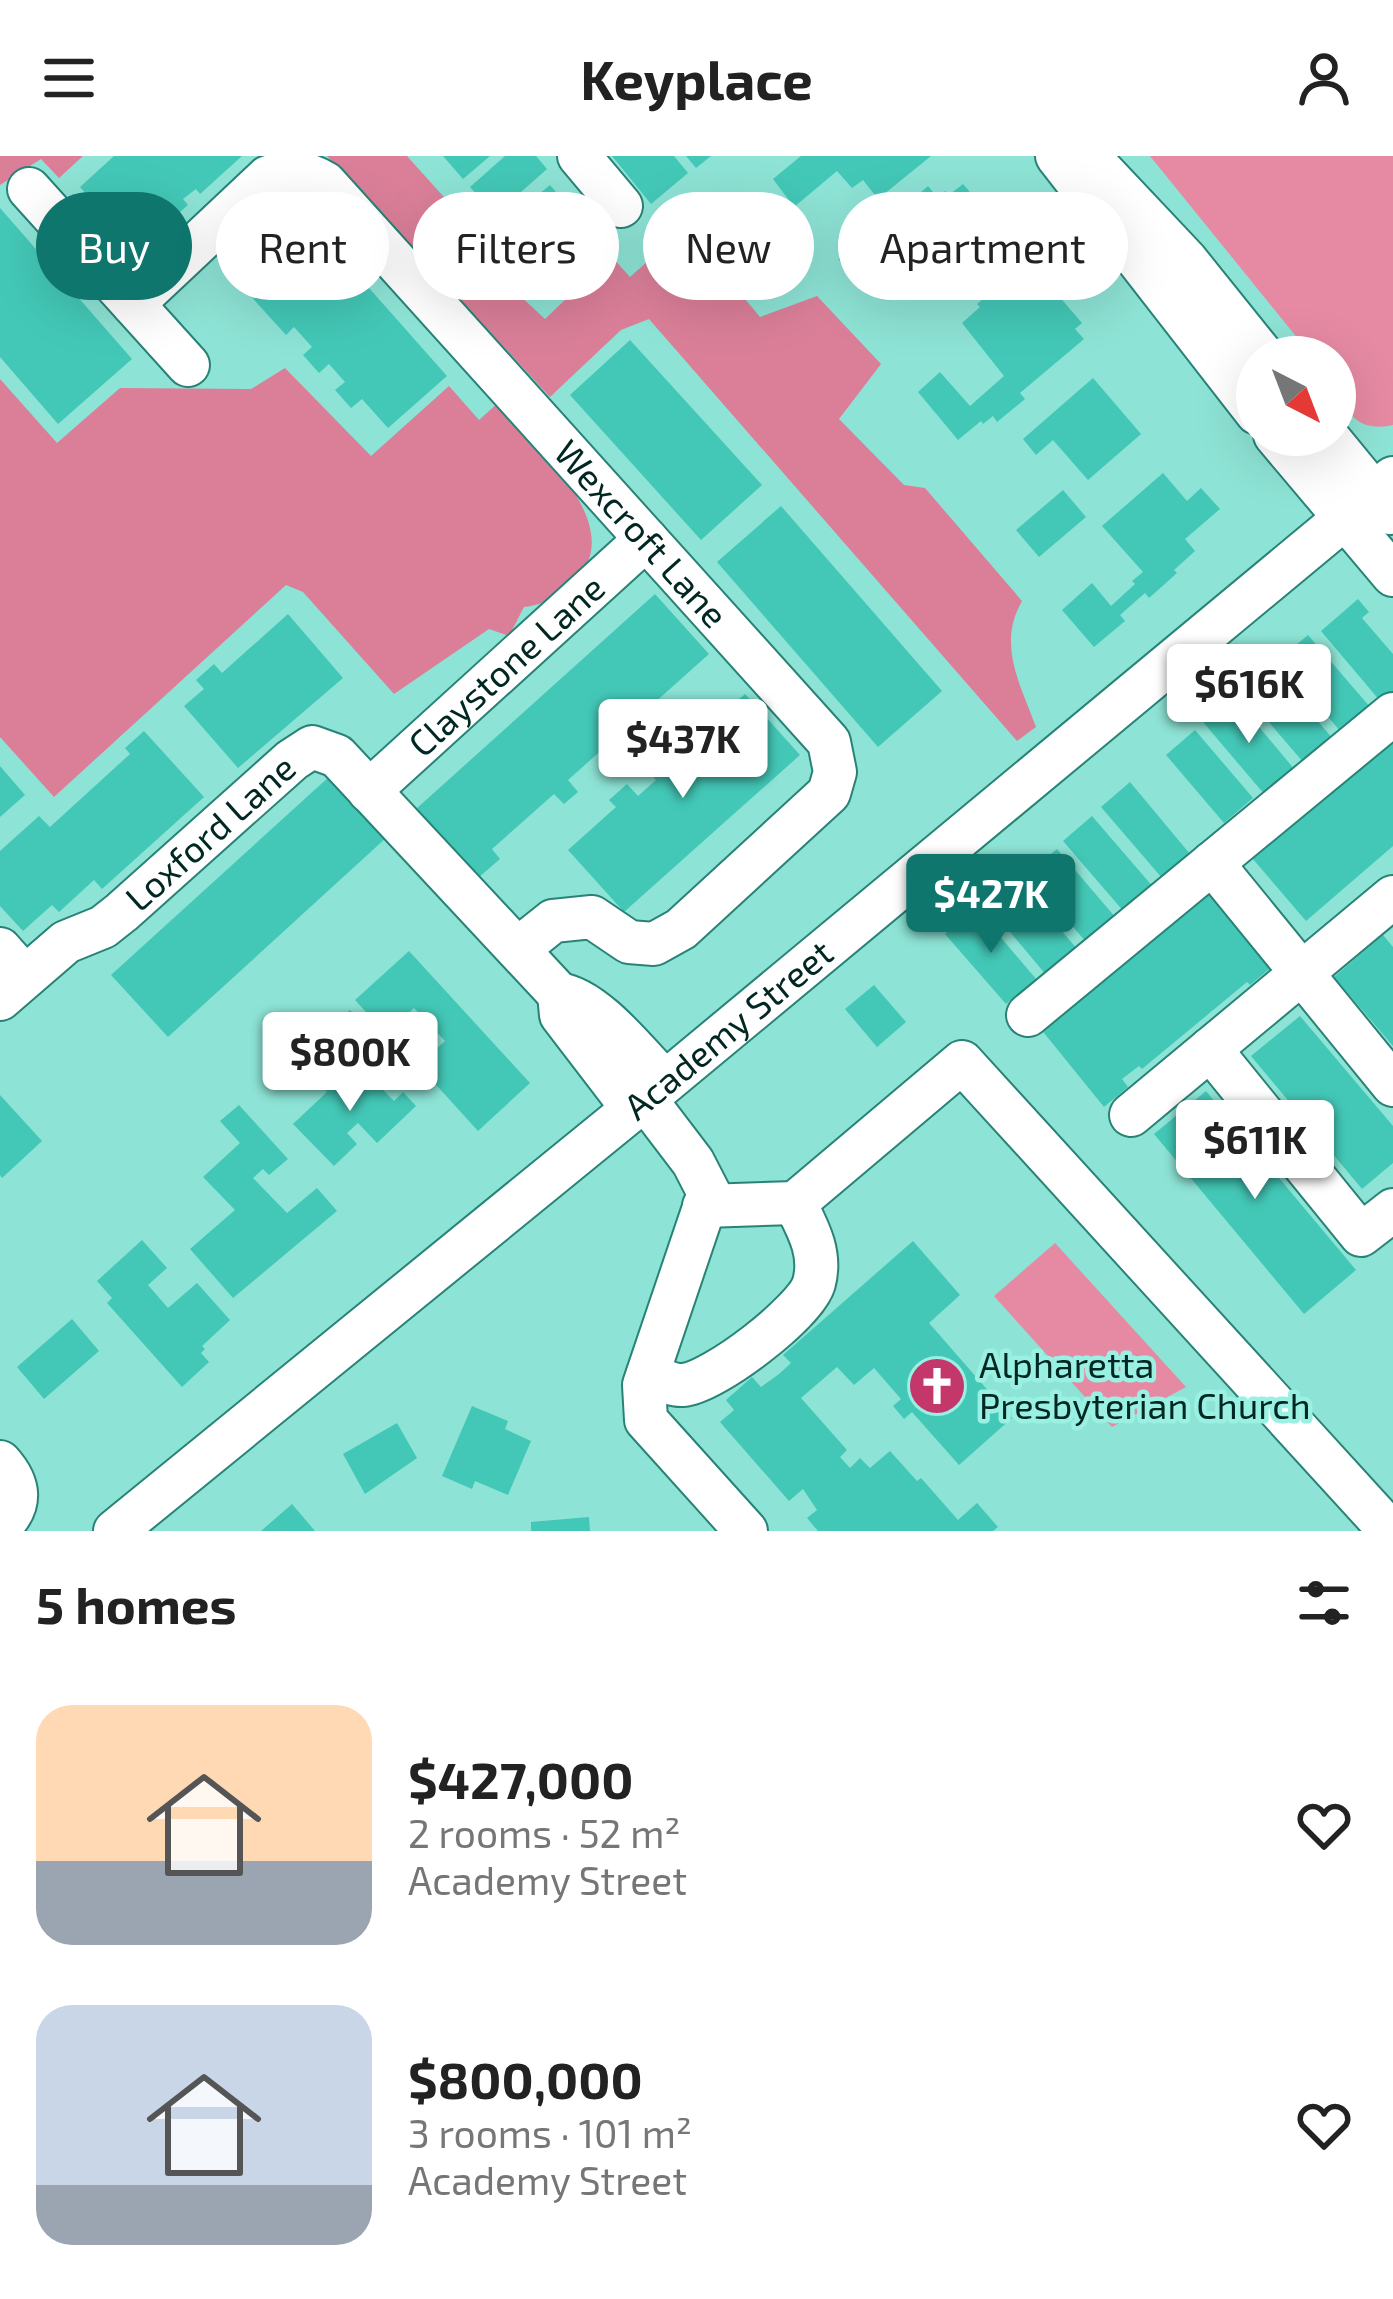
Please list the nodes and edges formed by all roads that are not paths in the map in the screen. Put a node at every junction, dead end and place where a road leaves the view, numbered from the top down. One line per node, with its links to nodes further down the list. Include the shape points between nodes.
1 (579, 156): 5 (street)
2 (1057, 156): 9 (street)
3 (1088, 156): 7 (street)
4 (29, 189): 6 (street)
5 (621, 206)
6 (133, 304): 8 (street); 13 (street, Wexcroft Lane, via 268,177 307,172)
7 (1247, 336)
8 (188, 365)
9 (1236, 386)
10 (1307, 456): 12 (street)
11 (1342, 456): 12 (street)
12 (1376, 502): 14 (street); 25 (street, Academy Street)
13 (646, 538): 16 (street, Claystone Lane); 19 (street, Wexcroft Lane, via 830,742 829,794 655,944 629,942 592,917 553,921)
14 (1393, 575)
15 (1393, 714): 17 (street)
16 (369, 791): 19 (street, Loxford Lane); 21 (street, Loxford Lane, via 338,755 312,747 103,927)
17 (1212, 863): 20 (street); 22 (street)
18 (1393, 897): 20 (street)
19 (518, 949): 25 (street, Loxford Lane, via 559,994 594,1012)
20 (1302, 973): 23 (street); 24 (street)
21 (8, 974)
22 (1028, 1015)
23 (1210, 1049): 26 (street); 29 (street, via 1361,1235)
24 (1393, 1085)
25 (647, 1097): 28 (street, Loxford Lane, via 693,1162 709,1193); 33 (street, Academy Street)
26 (1131, 1115)
27 (795, 1203): 28 (street); 30 (street, via 817,1249 813,1287 711,1377 680,1386); 35 (street, via 962,1062)
28 (704, 1206): 30 (street)
29 (1393, 1210)
30 (648, 1374): 34 (street, via 646,1420)
31 (0, 1462): 32 (street, via 19,1499)
32 (0, 1526)
33 (115, 1531)
34 (746, 1531)
35 (1390, 1531)

